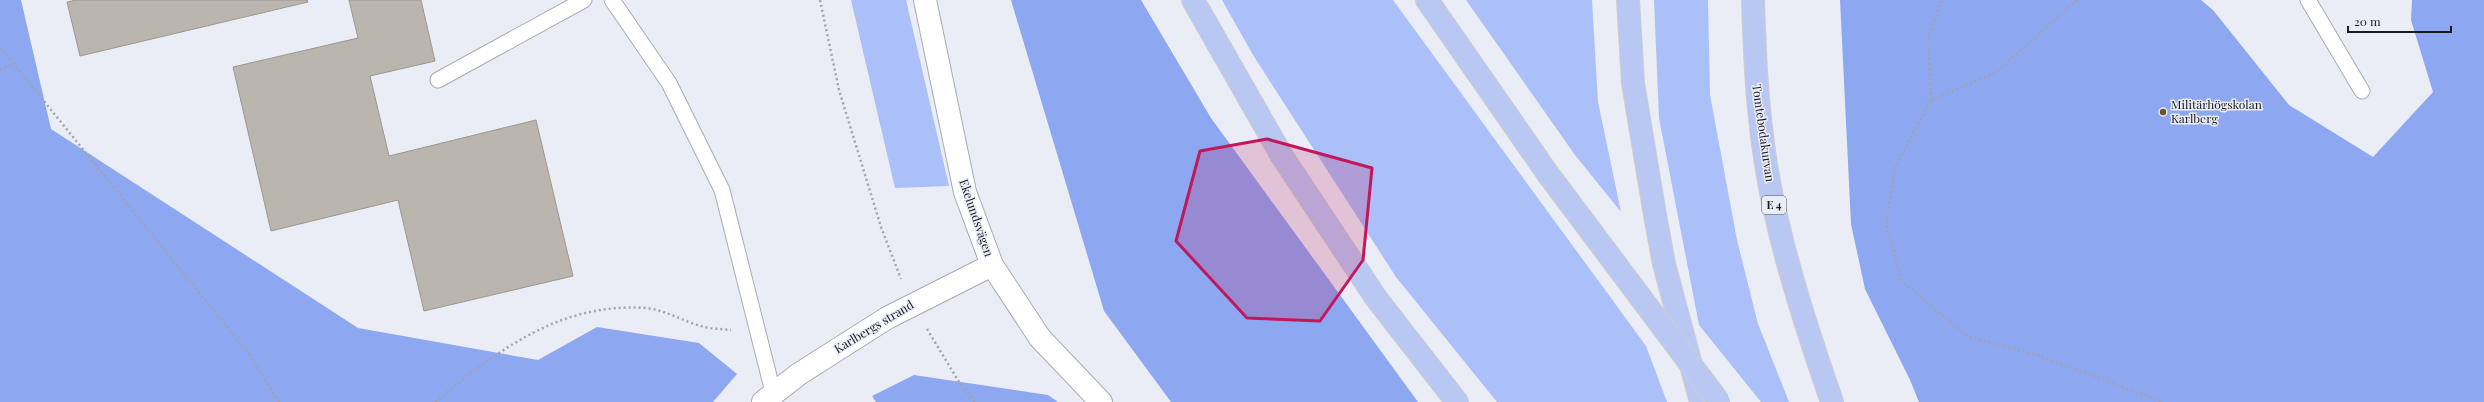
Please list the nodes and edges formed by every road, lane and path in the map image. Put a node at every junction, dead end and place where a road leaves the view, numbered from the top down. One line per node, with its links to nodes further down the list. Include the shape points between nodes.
1 (584, 0): 15 (lane)
2 (612, 0): 20 (lane, via 669,83 722,190)
3 (820, 0): 19 (path, via 839,90 881,227)
4 (925, 0): 18 (street, Ekelundsvägen, via 965,192)
5 (1193, 0): 26 (highway, via 1282,156 1376,298)
6 (1427, 0): 28 (highway, bridge, via 1548,174)
7 (1628, 0): 27 (highway, via 1633,83 1655,215 1664,264)
8 (1753, 0): 29 (highway, Tomtebodakurvan / E 4, via 1755,78 1774,210 1812,346)
9 (1942, 0): 17 (path, via 1928,37)
10 (2077, 0): 17 (path, via 1994,73)
11 (2308, 0): 16 (lane)
12 (0, 47): 13 (path)
13 (13, 64): 14 (path); 22 (path, via 249,354)
14 (0, 70)
15 (438, 80)
16 (2362, 91)
17 (1931, 100): 30 (path, via 1895,167 1886,224 1902,281 1967,336 2037,355)
18 (992, 265): 19 (street, Karlbergs strand); 25 (street, Ekelundsvägen, via 1040,338)
19 (912, 304): 21 (street, Karlbergs strand, via 799,374); 24 (path, via 959,382)
20 (757, 333): 21 (lane); 23 (path, via 704,327 647,308 603,311 552,323 510,344)
21 (768, 397)
22 (279, 402)
23 (435, 402)
24 (975, 402)
25 (1101, 402)
26 (1457, 402)
27 (1701, 402)
28 (1719, 402)
29 (1832, 402)
30 (2163, 402)

